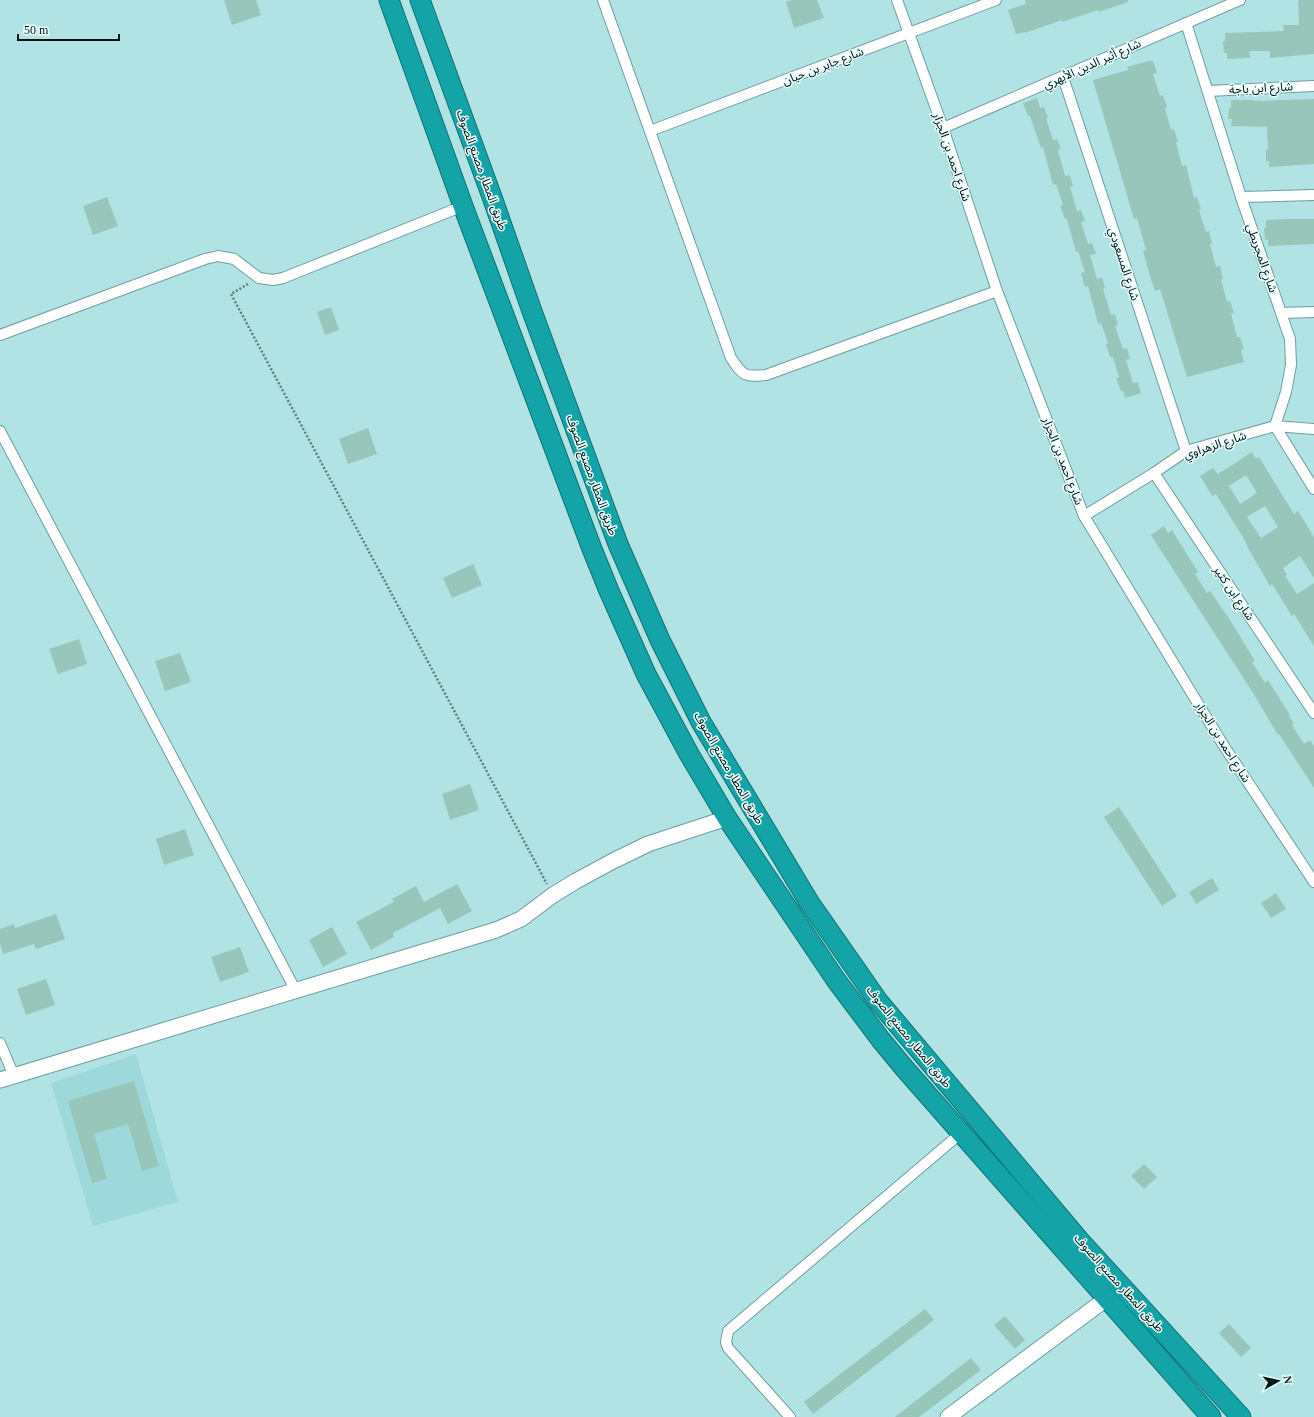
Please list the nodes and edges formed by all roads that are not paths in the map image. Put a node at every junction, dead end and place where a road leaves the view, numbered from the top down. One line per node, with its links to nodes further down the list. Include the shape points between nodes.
1 (389, 0): 16 (highway, طريق المطار مصنع الصوف)
2 (420, 0): 35 (highway, طريق المطار مصنع الصوف, via 618,544 660,640 701,722 809,902 878,1002)
3 (603, 0): 13 (street)
4 (897, 0): 8 (street, شارع احمد بن الجزار)
5 (996, 0): 8 (street, شارع جابر بن حيان)
6 (1240, 0): 7 (street, شارع أثير الدين الأبهري)
7 (1186, 22): 9 (street, شارع أثير الدين الأبهري); 11 (street, شارع المجريطي)
8 (909, 34): 12 (street, شارع احمد بن الجزار); 13 (street, شارع جابر بن حيان)
9 (1063, 77): 12 (street, شارع أثير الدين الأبهري); 24 (street, شارع المسعودي)
10 (1314, 86): 11 (street, شارع ابن باجة)
11 (1208, 91): 15 (street, شارع المجريطي)
12 (943, 128): 17 (street, شارع احمد بن الجزار)
13 (650, 131): 17 (street, via 731,358 744,374 766,375)
14 (1314, 195): 15 (street)
15 (1241, 197): 19 (street, شارع المجريطي)
16 (463, 206): 20 (street, via 284,278 259,278 234,259 218,256); 29 (highway, طريق المطار مصنع الصوف, via 612,598 646,674)
17 (997, 291): 27 (street, شارع احمد بن الجزار)
18 (1314, 312): 19 (street)
19 (1281, 313): 21 (street, شارع المجريطي, via 1290,339 1291,365 1286,392)
20 (0, 336)
21 (1275, 426): 22 (street, شارع الزهراوي); 24 (street, شارع الزهراوي); 26 (street)
22 (1314, 429)
23 (0, 431): 31 (street)
24 (1186, 451): 25 (street, شارع الزهراوي)
25 (1154, 473): 27 (street, شارع الزهراوي); 28 (street, شارع ابن كثير)
26 (1314, 489)
27 (1084, 516): 30 (street, شارع احمد بن الجزار, via 1222,743)
28 (1314, 713)
29 (727, 818): 31 (street, via 648,844 588,874 552,895 521,919 496,930); 34 (highway, طريق المطار مصنع الصوف, via 857,1011)
30 (1314, 882)
31 (296, 991): 33 (street)
32 (0, 1043): 33 (street)
33 (7, 1078)
34 (961, 1133): 36 (highway, طريق المطار مصنع الصوف); 38 (street, via 728,1331 728,1348)
35 (1080, 1241): 36 (highway); 41 (highway, طريق المطار مصنع الصوف)
36 (1066, 1254): 37 (highway, طريق المطار مصنع الصوف)
37 (1106, 1299): 39 (street); 40 (highway, طريق المطار مصنع الصوف)
38 (790, 1417)
39 (948, 1417)
40 (1211, 1417)
41 (1241, 1417)

